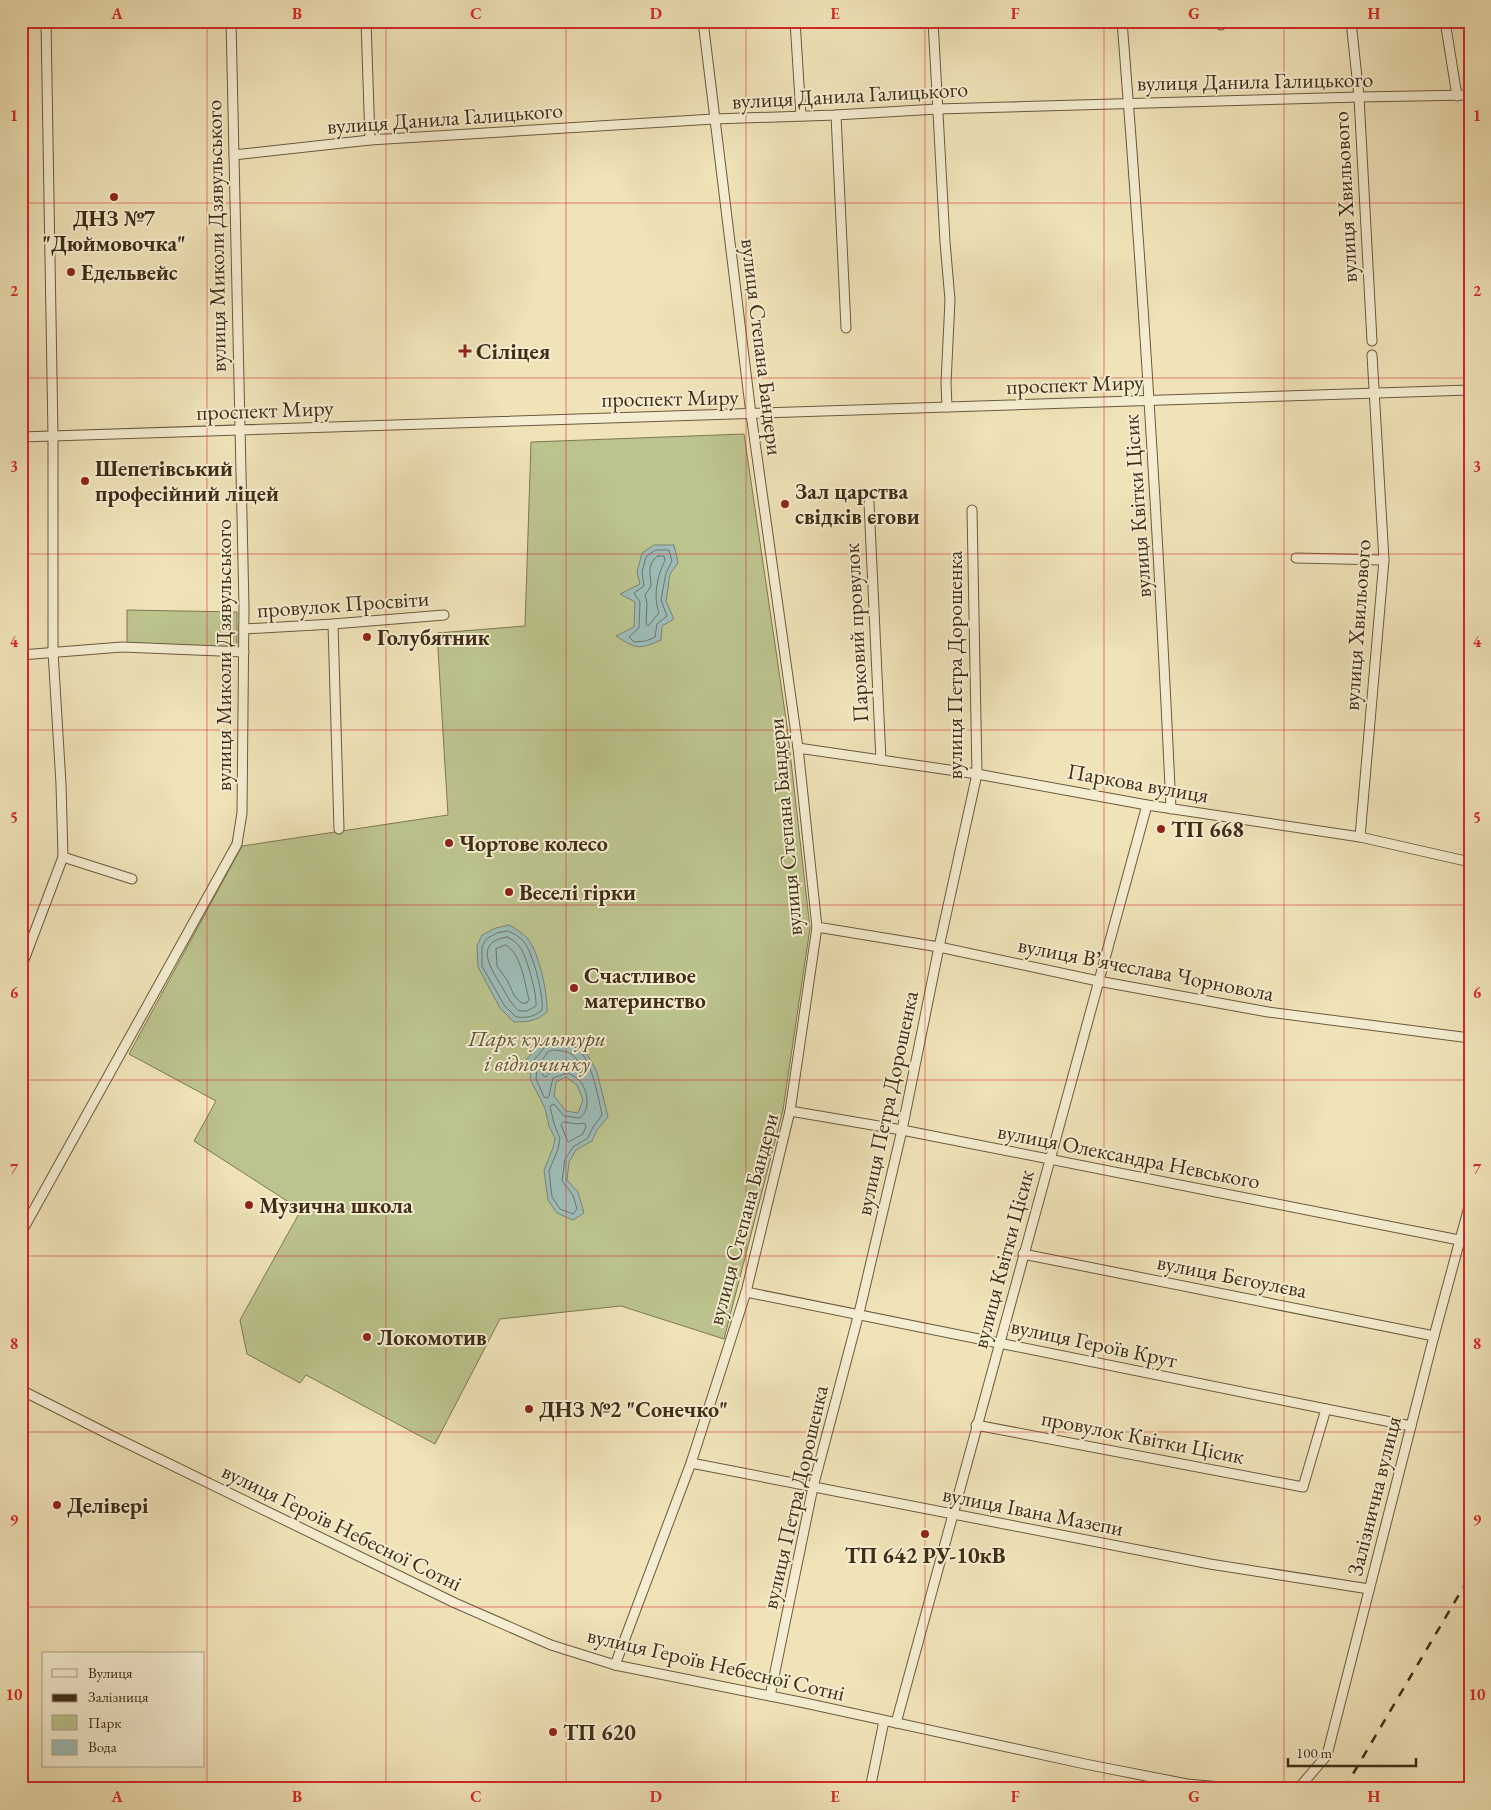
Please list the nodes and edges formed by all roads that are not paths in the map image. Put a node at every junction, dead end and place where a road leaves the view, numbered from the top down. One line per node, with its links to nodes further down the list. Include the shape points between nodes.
1 (46, 21): 29 (street)
2 (231, 21): 19 (street, вулиця Миколи Дзявульського)
3 (366, 21): 18 (street)
4 (703, 21): 17 (street, вулиця Степана Бандери)
5 (795, 21): 16 (street)
6 (933, 21): 14 (street)
7 (1122, 21): 13 (street, вулиця Квітки Цісик)
8 (1351, 21): 12 (street, вулиця Хвильового)
9 (1445, 21): 11 (street)
10 (1470, 95): 11 (street, вулиця Данила Галицького)
11 (1457, 96): 12 (street, вулиця Данила Галицького)
12 (1359, 97): 13 (street, вулиця Данила Галицького); 21 (street, вулиця Хвильового)
13 (1128, 103): 14 (street, вулиця Данила Галицького); 25 (street, вулиця Квітки Цісик)
14 (937, 109): 15 (street, вулиця Данила Галицького); 26 (street, via 950,300)
15 (836, 115): 16 (street, вулиця Данила Галицького); 20 (street)
16 (801, 116): 17 (street, вулиця Данила Галицького)
17 (714, 119): 18 (street, вулиця Данила Галицького); 27 (street, вулиця Степана Бандери)
18 (370, 140): 19 (street, вулиця Данила Галицького)
19 (234, 155): 28 (street, вулиця Миколи Дзявульського)
20 (846, 328)
21 (1372, 341)
22 (1372, 355): 24 (street, вулиця Хвильового)
23 (1470, 390): 24 (street, проспект Миру)
24 (1375, 393): 25 (street, проспект Миру); 34 (street, вулиця Хвильового)
25 (1149, 400): 26 (street, проспект Миру); 45 (street, вулиця Квітки Цісик)
26 (947, 407): 27 (street, проспект Миру)
27 (750, 414): 28 (street, проспект Миру); 41 (street, вулиця Степана Бандери)
28 (239, 430): 29 (street, проспект Миру); 37 (street, вулиця Миколи Дзявульського)
29 (53, 436): 30 (street, проспект Миру); 38 (street)
30 (21, 437)
31 (869, 503): 42 (street, Парковий провулок)
32 (972, 510): 43 (street, вулиця Петра Дорошенка)
33 (1296, 558): 34 (street)
34 (1384, 560): 47 (street, вулиця Хвильового)
35 (444, 615): 36 (street, провулок Просвіти)
36 (333, 624): 37 (street, провулок Просвіти); 46 (street)
37 (244, 629): 39 (street, вулиця Миколи Дзявульського)
38 (53, 652): 39 (street, провулок Просвіти, via 122,647); 40 (street, провулок Просвіти); 48 (street)
39 (244, 652): 60 (street, вулиця Миколи Дзявульського, via 242,813 237,844)
40 (21, 655)
41 (798, 748): 42 (street, Паркова вулиця); 51 (street, вулиця Степана Бандери)
42 (881, 760): 43 (street, Паркова вулиця)
43 (977, 774): 44 (street, Паркова вулиця); 52 (street, вулиця Петра Дорошенка)
44 (1147, 805): 45 (street, Паркова вулиця); 54 (street, вулиця Квітки Цісик)
45 (1171, 809): 47 (street, Паркова вулиця)
46 (339, 829)
47 (1360, 837): 49 (street, Паркова вулиця)
48 (63, 857): 50 (street); 53 (street)
49 (1470, 862)
50 (132, 879)
51 (817, 927): 52 (street, вулиця Вʼячеслава Чорновола); 56 (street, вулиця Степана Бандери)
52 (939, 947): 54 (street, вулиця Вʼячеслава Чорновола); 57 (street, вулиця Петра Дорошенка)
53 (21, 968)
54 (1098, 981): 55 (street, вулиця Вʼячеслава Чорновола, via 1268,1012); 58 (street, вулиця Квітки Цісик)
55 (1470, 1038)
56 (790, 1111): 57 (street, вулиця Олександра Невського); 63 (street, вулиця Степана Бандери)
57 (902, 1130): 58 (street, вулиця Олександра Невського); 64 (street, вулиця Петра Дорошенка)
58 (1050, 1159): 61 (street, вулиця Олександра Невського); 62 (street, вулиця Квітки Цісик)
59 (1470, 1203): 61 (street, Залізнична вулиця)
60 (21, 1233)
61 (1459, 1240): 65 (street, Залізнична вулиця)
62 (1023, 1254): 65 (street, вулиця Бєгоулєва); 66 (street, вулиця Квітки Цісик)
63 (746, 1292): 64 (street, вулиця Героїв Крут); 71 (street, вулиця Степана Бандери)
64 (859, 1313): 66 (street, вулиця Героїв Крут); 72 (street, вулиця Петра Дорошенка)
65 (1434, 1336): 70 (street, Залізнична вулиця)
66 (999, 1342): 68 (street, вулиця Героїв Крут); 69 (street, вулиця Квітки Цісик)
67 (21, 1390): 75 (street, вулиця Героїв Небесної Сотні, via 456,1603 551,1645)
68 (1326, 1409): 69 (street, провулок Квітки Цісик, via 1303,1487); 70 (street, вулиця Героїв Крут)
69 (976, 1425): 73 (street, вулиця Квітки Цісик)
70 (1411, 1426): 74 (street, Залізнична вулиця)
71 (691, 1463): 72 (street, вулиця Івана Мазепи); 75 (street, вулиця Степана Бандери)
72 (812, 1486): 73 (street, вулиця Івана Мазепи); 76 (street, вулиця Петра Дорошенка)
73 (953, 1515): 74 (street, вулиця Івана Мазепи, via 1210,1564); 78 (street, вулиця Квітки Цісик)
74 (1370, 1589): 81 (street, Залізнична вулиця, via 1327,1755)
75 (615, 1665): 76 (street, вулиця Героїв Небесної Сотні)
76 (770, 1696): 77 (street, вулиця Героїв Небесної Сотні)
77 (884, 1721): 78 (street, вулиця Героїв Небесної Сотні); 79 (street)
78 (896, 1723): 80 (street, вулиця Героїв Небесної Сотні, via 1187,1784)
79 (870, 1789)
80 (1244, 1789)
81 (1298, 1789)

